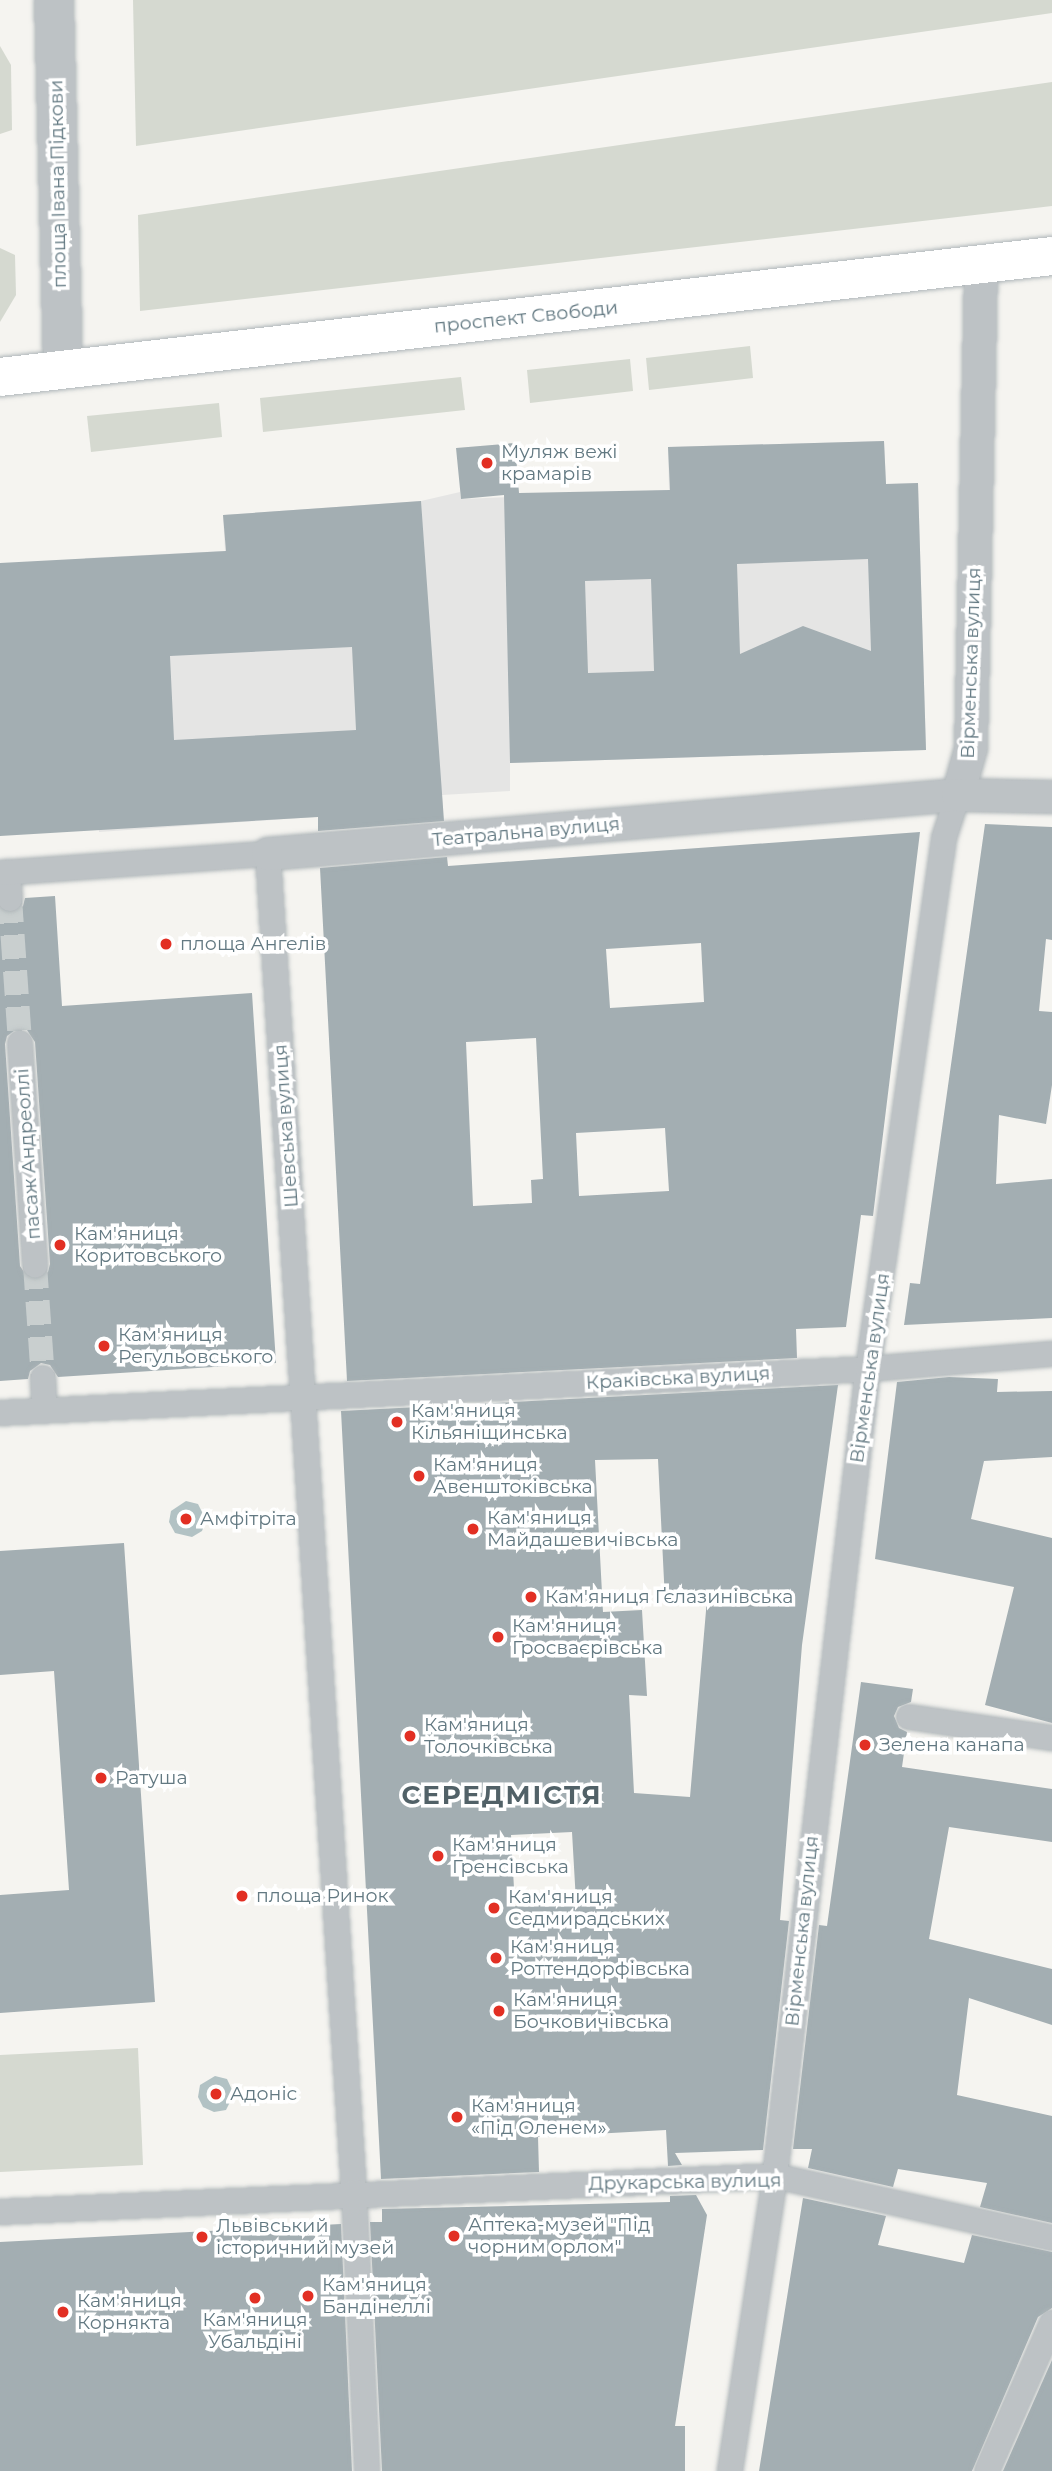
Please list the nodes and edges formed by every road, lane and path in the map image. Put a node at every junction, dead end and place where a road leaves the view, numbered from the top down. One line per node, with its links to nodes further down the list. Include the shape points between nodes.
1 (54, 0): 4 (street, площа Івана Підкови)
2 (1052, 256): 3 (main road, проспект Свободи)
3 (982, 266): 4 (main road, проспект Свободи); 6 (street, Вірменська вулиця, via 971,748)
4 (63, 369): 5 (main road, проспект Свободи)
5 (0, 377)
6 (958, 794): 7 (street, Театральна вулиця); 8 (street, Театральна вулиця); 14 (street, Вірменська вулиця, via 944,838)
7 (1052, 797)
8 (268, 855): 9 (street, Театральна вулиця); 16 (street, Шевська вулиця)
9 (4, 873): 10 (street)
10 (10, 900)
11 (20, 1043): 12 (street, пасаж Андреоллі)
12 (35, 1265)
13 (1052, 1354): 14 (street, Краківська вулиця)
14 (869, 1369): 16 (street, Краківська вулиця); 21 (street, Вірменська вулиця)
15 (43, 1378): 17 (street)
16 (304, 1398): 17 (street); 22 (street)
17 (45, 1410): 18 (street)
18 (0, 1413)
19 (909, 1717): 20 (street)
20 (1052, 1738)
21 (775, 2176): 22 (street, Друкарська вулиця); 24 (street, Друкарська вулиця); 27 (street, Вірменська вулиця)
22 (354, 2192): 23 (street); 26 (street)
23 (0, 2212)
24 (1052, 2238)
25 (1052, 2323): 28 (street)
26 (367, 2471)
27 (730, 2471)
28 (987, 2471)

